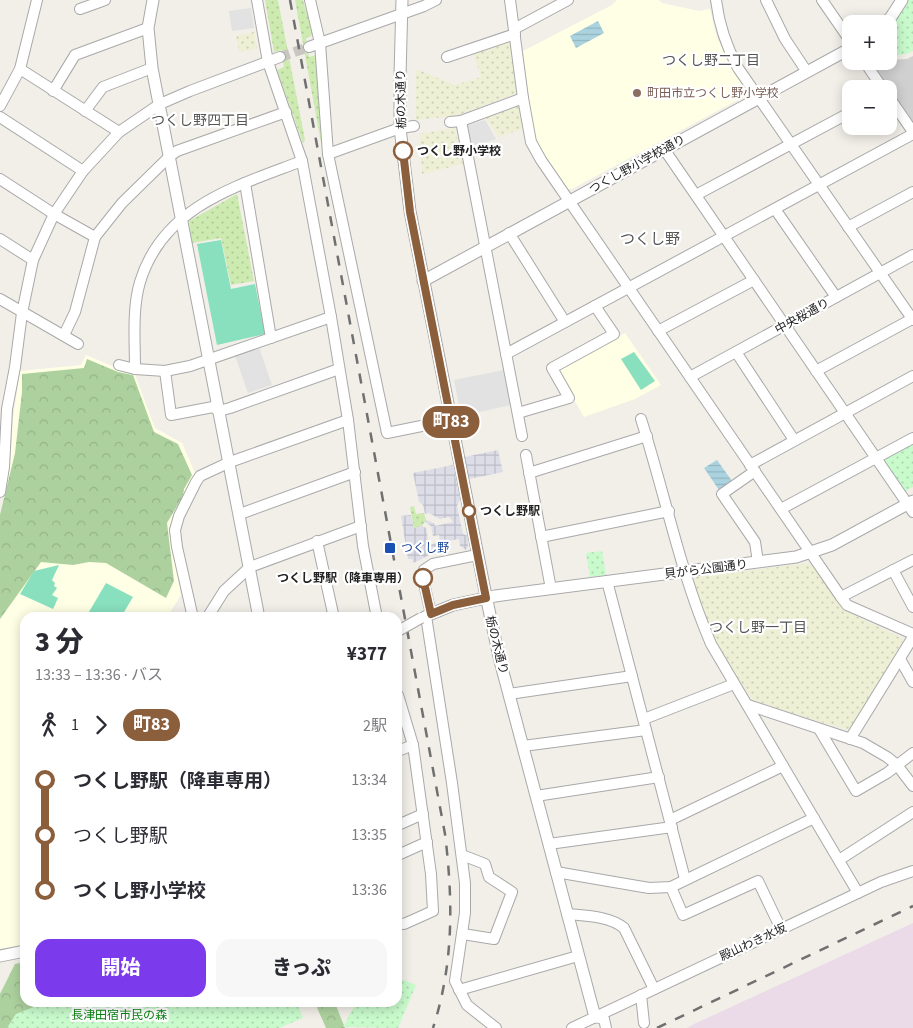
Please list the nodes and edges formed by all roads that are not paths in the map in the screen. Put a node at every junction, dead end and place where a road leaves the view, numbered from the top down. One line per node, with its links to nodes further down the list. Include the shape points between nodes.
1 (37, 0): 27 (street)
2 (104, 0): 14 (street)
3 (153, 0): 17 (street)
4 (257, 0): 25 (street)
5 (310, 0): 20 (street)
6 (402, 0): 15 (street, 栃の木通り)
7 (436, 0): 15 (street)
8 (510, 0): 19 (street)
9 (568, 0): 19 (street)
10 (716, 0): 31 (street, via 718,18 729,51)
11 (766, 0): 28 (street, via 785,39)
12 (822, 0): 18 (street)
13 (902, 0): 16 (street)
14 (80, 9)
15 (402, 15): 20 (street); 42 (street, 栃の木通り)
16 (892, 15)
17 (148, 28): 26 (street); 29 (street, via 75,55)
18 (842, 29)
19 (514, 32): 24 (street); 30 (street)
20 (320, 44): 21 (street); 47 (street)
21 (309, 47)
22 (842, 53): 28 (street, つくし野小学校通り)
23 (280, 57): 25 (street)
24 (447, 57)
25 (268, 62): 32 (street); 36 (street)
26 (152, 68): 32 (street); 35 (street, via 103,87)
27 (20, 69): 29 (street); 33 (street)
28 (807, 72): 31 (street, つくし野小学校通り)
29 (53, 91): 35 (street)
30 (523, 98): 39 (street); 56 (street, via 535,152)
31 (759, 98): 45 (street); 46 (street, つくし野小学校通り)
32 (160, 104): 43 (street); 48 (street)
33 (0, 106)
34 (897, 109): 44 (street)
35 (85, 111): 43 (street)
36 (286, 112): 48 (street); 49 (street)
37 (0, 117): 50 (street)
38 (842, 117): 45 (street)
39 (461, 121): 40 (street); 65 (street)
40 (450, 122)
41 (414, 126): 42 (street)
42 (400, 128): 47 (street); 70 (street, 栃の木通り, via 410,212)
43 (118, 132): 50 (street)
44 (913, 133): 53 (street)
45 (791, 144): 53 (street); 55 (street)
46 (664, 149): 55 (street); 56 (street, つくし野小学校通り)
47 (328, 154): 99 (street, via 387,433)
48 (170, 156): 59 (street); 63 (street, via 122,203)
49 (302, 161): 52 (street); 76 (street)
50 (82, 171): 58 (street)
51 (0, 179): 58 (street)
52 (245, 183): 59 (street, via 222,192); 82 (street)
53 (819, 185): 57 (street); 60 (street)
54 (913, 192): 60 (street)
55 (696, 195): 62 (street)
56 (569, 201): 61 (street, つくし野小学校通り); 71 (street)
57 (775, 209): 62 (street); 72 (street)
58 (54, 214): 63 (street); 67 (street)
59 (182, 218): 86 (street); 88 (street, via 162,240 140,281 136,305)
60 (848, 227): 68 (street)
61 (510, 233): 65 (street, つくし野小学校通り); 78 (street)
62 (724, 236): 69 (street); 71 (street)
63 (95, 237): 81 (street, via 75,312)
64 (0, 239): 67 (street)
65 (484, 247): 70 (street, つくし野小学校通り); 85 (street)
66 (913, 255): 68 (street, 中央桜通り)
67 (34, 260): 75 (street)
68 (880, 273): 72 (street, 中央桜通り); 77 (street)
69 (754, 280): 79 (street); 80 (street)
70 (423, 281): 99 (street, 栃の木通り)
71 (628, 288): 74 (street); 80 (street)
72 (836, 297): 79 (street, 中央桜通り)
73 (0, 299): 75 (street)
74 (595, 306): 78 (street); 95 (street, via 614,334 552,368 569,398)
75 (22, 313): 81 (street); 110 (street, via 7,409)
76 (330, 317): 82 (street); 89 (street)
77 (912, 320): 91 (street)
78 (565, 322): 85 (street)
79 (785, 325): 84 (street, 中央桜通り); 91 (street)
80 (658, 331): 93 (street)
81 (64, 335): 83 (street)
82 (272, 338): 86 (street)
83 (78, 344)
84 (736, 352): 93 (street, 中央桜通り); 103 (street)
85 (506, 354): 95 (street)
86 (209, 360): 90 (street); 94 (street)
87 (119, 365): 88 (street)
88 (135, 369): 90 (street)
89 (339, 369): 94 (street); 98 (street)
90 (165, 371): 94 (street, via 171,415 213,408)
91 (816, 371): 96 (street)
92 (913, 376): 96 (street)
93 (690, 377): 107 (street)
94 (219, 411): 106 (street)
95 (518, 413): 100 (street)
96 (845, 413): 103 (street); 105 (street)
97 (642, 419): 101 (street)
98 (348, 420): 106 (street); 108 (street)
99 (450, 420): 119 (street, 栃の木通り)
100 (522, 436)
101 (647, 436): 109 (street); 113 (street)
102 (913, 438): 105 (street)
103 (794, 440): 107 (street)
104 (526, 456): 109 (street)
105 (876, 458): 111 (street); 112 (street)
106 (230, 462): 114 (street); 130 (street, via 200,476 179,516 177,546)
107 (753, 468): 112 (street); 121 (street, via 722,494 755,542)
108 (354, 472): 114 (street); 115 (street)
109 (529, 473): 116 (street)
110 (0, 492)
111 (911, 506): 118 (street, 貝がら公園通り)
112 (781, 509): 118 (street)
113 (669, 511): 116 (street); 124 (street)
114 (240, 514): 122 (street)
115 (361, 526): 117 (street); 134 (street)
116 (541, 536): 126 (street)
117 (317, 541): 122 (street); 133 (street)
118 (811, 553): 121 (street, 貝がら公園通り); 128 (street)
119 (477, 555): 127 (street, 栃の木通り); 135 (street, via 433,564 424,570)
120 (913, 560): 123 (street)
121 (758, 562): 124 (street, 貝がら公園通り)
122 (250, 567): 131 (street, via 224,591); 132 (street)
123 (893, 570): 128 (street); 129 (street)
124 (685, 571): 125 (street, 貝がら公園通り); 141 (street, via 699,616)
125 (607, 581): 126 (street, 貝がら公園通り); 139 (street)
126 (551, 589): 127 (street, 貝がら公園通り)
127 (486, 598): 135 (street, 貝がら公園通り, via 453,605); 142 (street, 栃の木通り)
128 (841, 598): 137 (street, via 847,605)
129 (913, 607)
130 (192, 612)
131 (211, 612)
132 (258, 612)
133 (333, 612)
134 (376, 612)
135 (426, 616): 136 (street, bridge); 165 (street)
136 (402, 629)
137 (913, 635): 138 (street)
138 (900, 658): 140 (street); 147 (street)
139 (632, 676): 142 (street); 145 (street)
140 (913, 682)
141 (734, 684): 143 (street); 145 (street)
142 (509, 694): 149 (street, 栃の木通り)
143 (748, 705): 146 (street); 152 (street)
144 (402, 708): 148 (street)
145 (645, 724): 149 (street); 154 (street)
146 (819, 729): 147 (street); 153 (street, via 856,791)
147 (850, 739): 153 (street, via 873,748)
148 (413, 745): 150 (street); 158 (street)
149 (523, 746): 156 (street, 栃の木通り)
150 (402, 749)
151 (913, 753): 153 (street)
152 (783, 766): 159 (street); 161 (street)
153 (897, 766): 155 (street)
154 (659, 777): 156 (street); 161 (street)
155 (913, 786)
156 (536, 796): 163 (street, 栃の木通り)
157 (913, 812): 166 (street)
158 (423, 814): 160 (street); 162 (street)
159 (814, 818): 166 (street); 169 (street)
160 (402, 823)
161 (671, 824): 163 (street); 169 (street)
162 (427, 842): 164 (street); 173 (street, via 433,911)
163 (549, 844): 168 (street, 栃の木通り)
164 (402, 853)
165 (462, 855): 175 (street, via 465,893); 175 (street, via 485,864 489,877 512,892 494,938)
166 (839, 860): 171 (street)
167 (913, 871): 171 (street, 殿山わき水坂)
168 (556, 872): 170 (street, via 649,888); 172 (street, 栃の木通り)
169 (686, 879): 170 (street)
170 (671, 887): 174 (street, via 683,915 758,881)
171 (858, 892): 174 (street, 殿山わき水坂)
172 (567, 914): 178 (street, 栃の木通り); 179 (street, via 599,918 624,928)
173 (402, 923)
174 (781, 929): 179 (street, 殿山わき水坂)
175 (463, 934): 180 (street, via 455,981)
176 (20, 952): 177 (street)
177 (0, 956)
178 (578, 956): 180 (street); 182 (street, 栃の木通り)
179 (654, 989): 181 (street, 殿山わき水坂)
180 (459, 990): 184 (street, via 467,1006)
181 (641, 995): 182 (street, 殿山わき水坂); 183 (street)
182 (593, 1023): 185 (street, 殿山わき水坂); 186 (street, via 604,1019)
183 (644, 1023)
184 (496, 1028)
185 (572, 1028)
186 (606, 1028)

